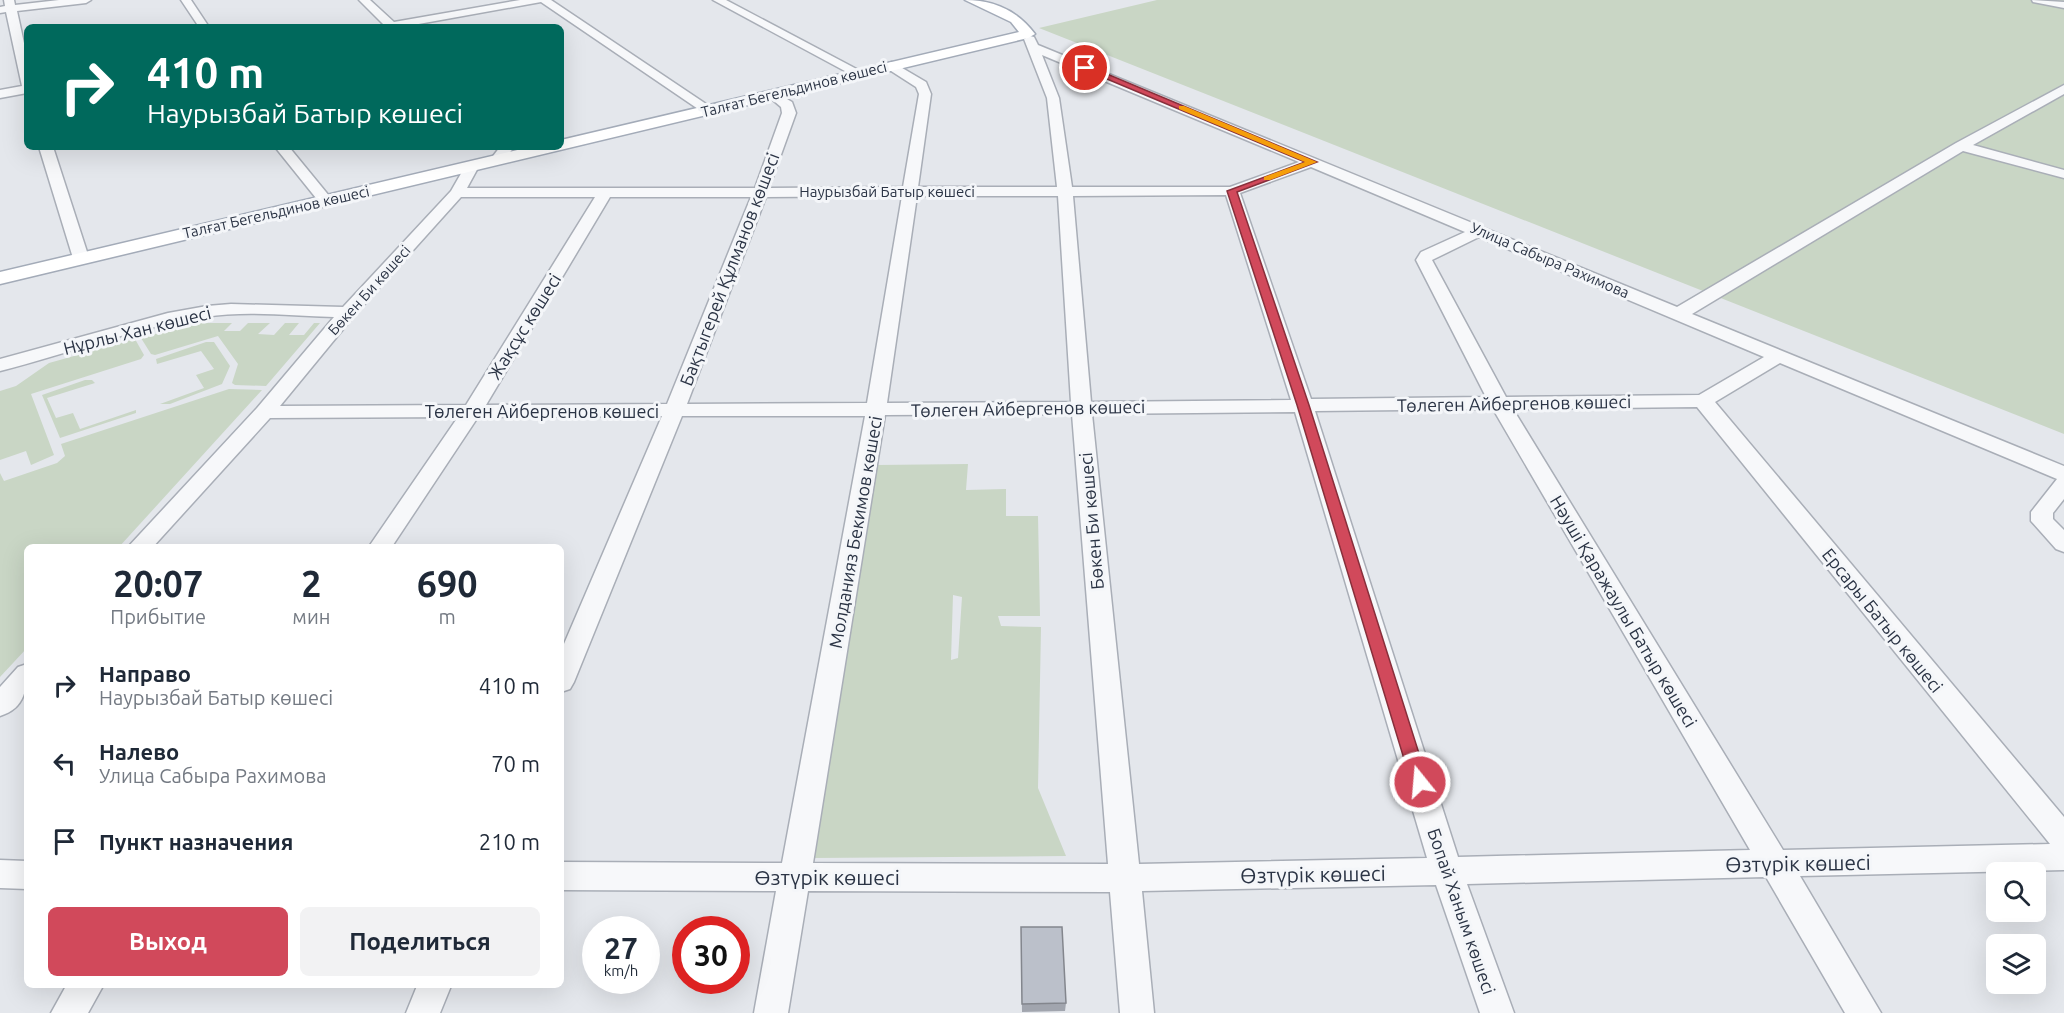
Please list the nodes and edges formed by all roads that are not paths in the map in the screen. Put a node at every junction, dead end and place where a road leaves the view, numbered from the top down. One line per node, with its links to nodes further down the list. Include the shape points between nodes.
1 (86, 0): 10 (street)
2 (186, 0): 11 (street)
3 (364, 0): 12 (street)
4 (538, 0): 13 (street)
5 (544, 0): 22 (street)
6 (718, 0): 17 (street)
7 (972, 0): 14 (main road, via 1009,15)
8 (2037, 0): 9 (street)
9 (2064, 5)
10 (6, 6): 16 (street)
11 (202, 24)
12 (388, 24)
13 (395, 24)
14 (1028, 35): 15 (main road, Талғат Бегельдинов көшесі); 29 (street, Улица Сабыра Рахимова); 34 (street, Бөкен Би көшесі, via 1053,98)
15 (892, 66): 17 (main road, Талғат Бегельдинов көшесі); 37 (street, Молданияз Бекимов көшесі, via 925,90)
16 (24, 73)
17 (860, 74): 21 (main road, Талғат Бегельдинов көшесі)
18 (2064, 89): 23 (street)
19 (24, 90): 20 (street)
20 (0, 94)
21 (773, 95): 22 (main road, Талғат Бегельдинов көшесі); 33 (street, Бақтыгерей Құлманов көшесі, via 787,105 789,113)
22 (709, 110): 24 (main road, Талғат Бегельдинов көшесі)
23 (1968, 142): 30 (street); 32 (street); 44 (street)
24 (564, 144)
25 (47, 150): 41 (street)
26 (284, 150): 39 (street)
27 (531, 150): 28 (main road, Талғат Бегельдинов көшесі)
28 (502, 154): 31 (main road, Талғат Бегельдинов көшесі)
29 (1312, 162): 35 (street, Наурызбай Батыр көшесі); 40 (street, Улица Сабыра Рахимова)
30 (2064, 163)
31 (472, 166): 38 (street, Бөкен Би көшесі); 39 (main road, Талғат Бегельдинов көшесі)
32 (2064, 174)
33 (761, 191): 36 (street, Наурызбай Батыр көшесі); 37 (street, Наурызбай Батыр көшесі); 53 (street, Бақтыгерей Құлманов көшесі)
34 (1065, 191): 35 (street, Наурызбай Батыр көшесі); 37 (street, Наурызбай Батыр көшесі); 50 (street, Бөкен Би көшесі)
35 (1232, 191): 49 (street, Бопай Ханым көшесі)
36 (606, 192): 38 (street, Наурызбай Батыр көшесі); 52 (street, Жақсұс көшесі)
37 (911, 192): 51 (street, Молданияз Бекимов көшесі)
38 (457, 193): 43 (street, Бөкен Би көшесі)
39 (325, 200): 41 (main road, Талғат Бегельдинов көшесі)
40 (1480, 231): 44 (street, Улица Сабыра Рахимова); 48 (street, Нәуші Қаражаулы Батыр көшесі, via 1434,251 1424,260)
41 (81, 258): 42 (main road, Талғат Бегельдинов көшесі)
42 (0, 278)
43 (348, 312): 46 (street, Нұрлы Хан көшесі, via 207,311); 54 (street, Бөкен Би көшесі)
44 (1679, 314): 45 (street, Улица Сабыра Рахимова)
45 (1779, 356): 47 (street); 55 (street, Улица Сабыра Рахимова)
46 (0, 365)
47 (1703, 401): 48 (street, Төлеген Айбергенов көшесі); 63 (street, Ерсары Батыр көшесі)
48 (1499, 403): 49 (street, Төлеген Айбергенов көшесі); 65 (street, Нәуші Қаражаулы Батыр көшесі)
49 (1303, 405): 50 (street, Төлеген Айбергенов көшесі); 66 (street, Бопай Ханым көшесі)
50 (1081, 407): 51 (street, Төлеген Айбергенов көшесі); 71 (street, Бөкен Би көшесі)
51 (876, 410): 53 (street, Төлеген Айбергенов көшесі); 70 (street, Молданияз Бекимов көшесі)
52 (472, 411): 53 (street, Төлеген Айбергенов көшесі); 54 (street, Төлеген Айбергенов көшесі); 58 (street, Жақсұс көшесі)
53 (674, 411): 60 (street, Бақтыгерей Құлманов көшесі)
54 (264, 412): 57 (street, Бөкен Би көшесі)
55 (2064, 474)
56 (2064, 484): 59 (street, via 2042,512 2042,521)
57 (142, 544)
58 (382, 544)
59 (2064, 544)
60 (564, 675)
61 (24, 677): 62 (street)
62 (0, 705)
63 (2064, 839)
64 (2064, 857): 65 (street, Өзтүрік көшесі)
65 (1775, 863): 66 (street, Өзтүрік көшесі); 79 (street, Нәуші Қаражаулы Батыр көшесі)
66 (1447, 871): 71 (street, Өзтүрік көшесі); 78 (street, Бопай Ханым көшесі)
67 (0, 874): 68 (street)
68 (24, 874)
69 (564, 876): 70 (street, Өзтүрік көшесі)
70 (794, 877): 71 (street, Өзтүрік көшесі); 76 (street, Молданияз Бекимов көшесі)
71 (1125, 878): 77 (street, Бөкен Би көшесі)
72 (85, 988): 74 (street)
73 (433, 988): 75 (street)
74 (68, 1013)
75 (423, 1013)
76 (771, 1013)
77 (1137, 1013)
78 (1497, 1013)
79 (1864, 1013)

